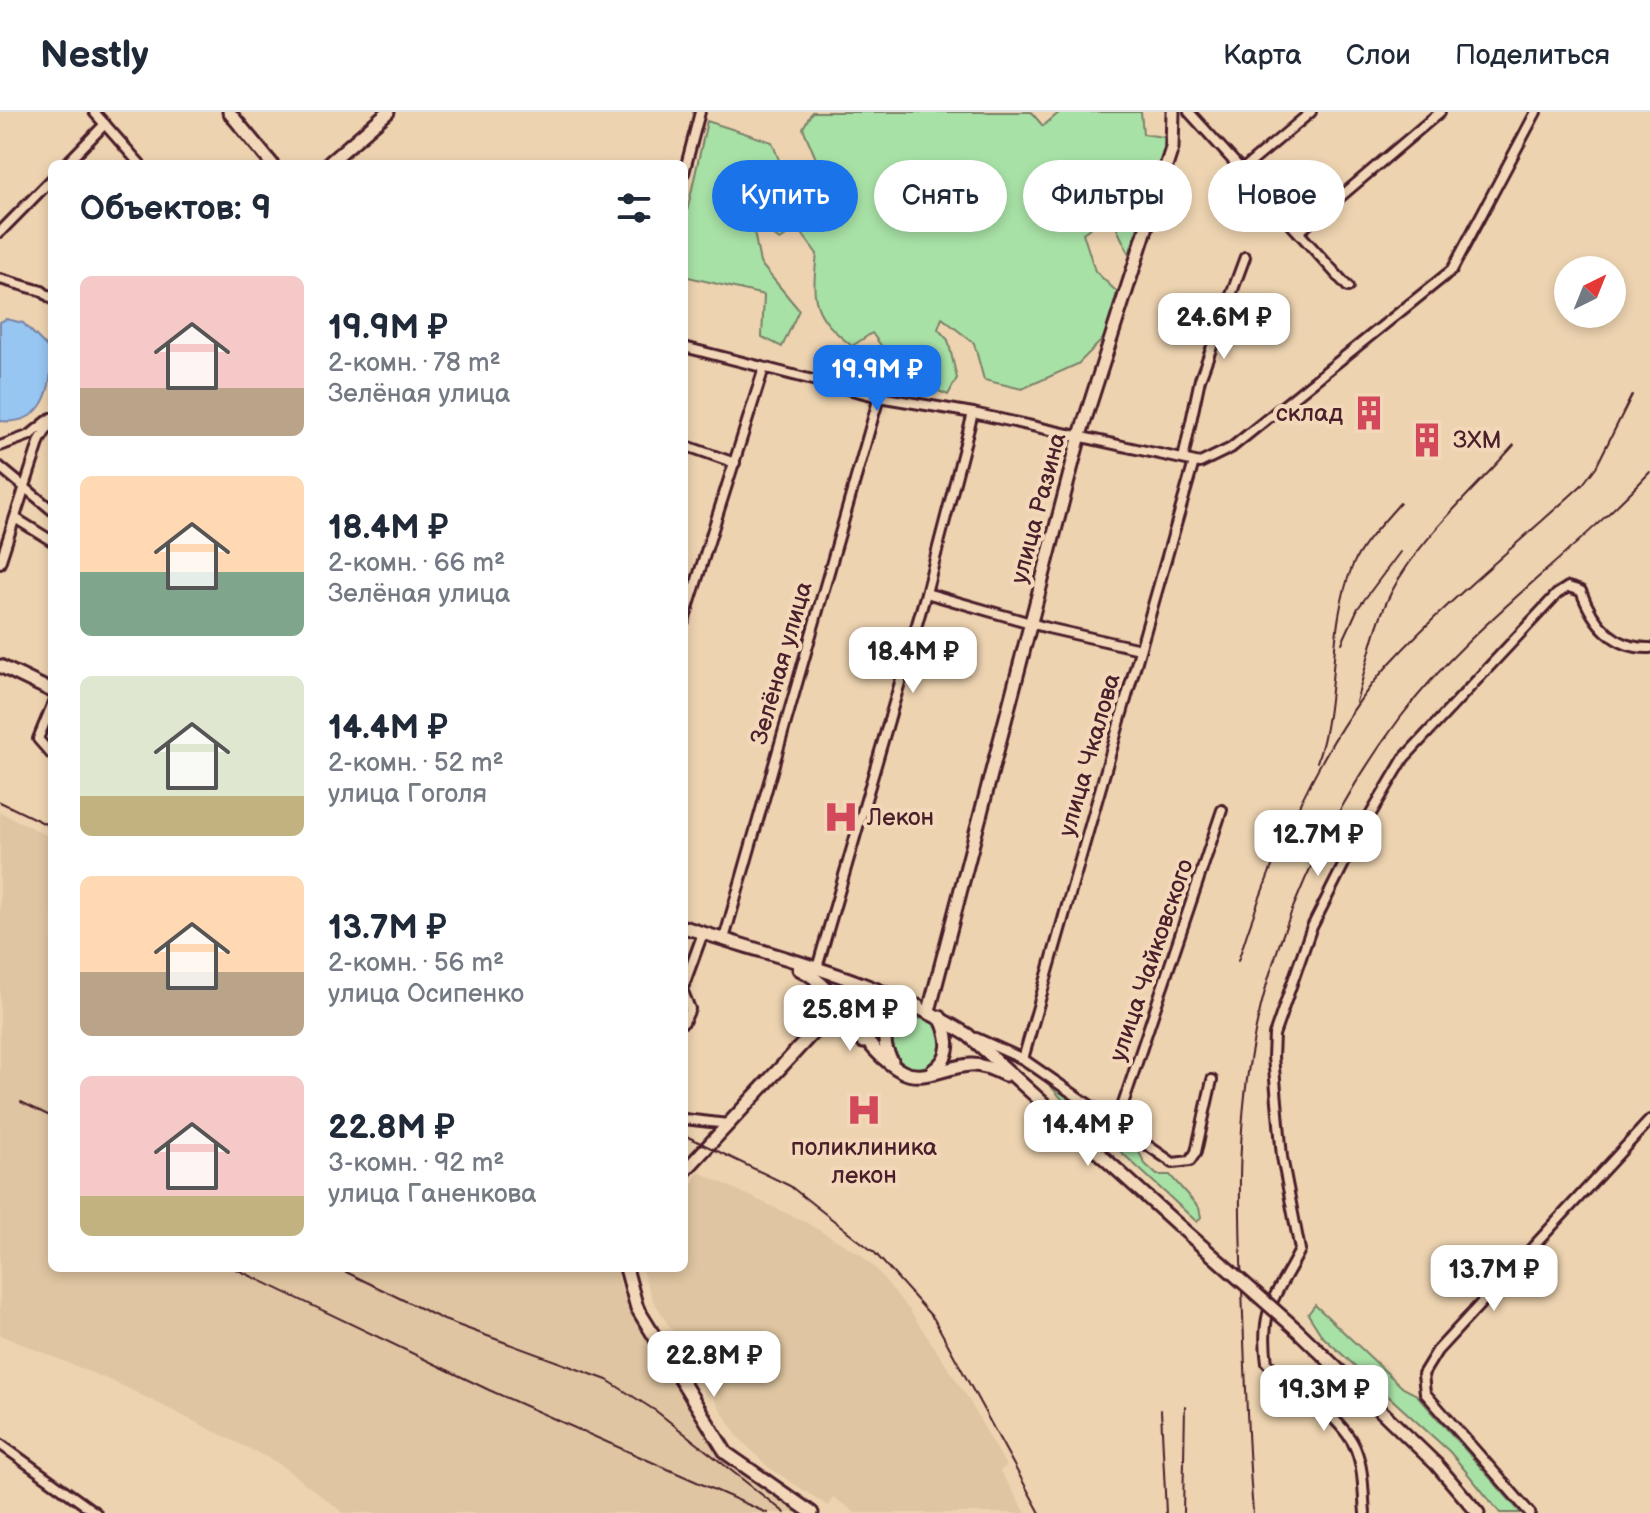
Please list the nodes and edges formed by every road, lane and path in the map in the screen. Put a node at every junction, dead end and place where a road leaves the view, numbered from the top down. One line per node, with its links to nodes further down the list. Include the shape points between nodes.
1 (94, 112): 10 (street)
2 (229, 112): 13 (street)
3 (388, 112): 14 (street)
4 (700, 112): 15 (street)
5 (1173, 112): 32 (street, улица Разина, via 1172,148)
6 (1189, 112): 16 (street)
7 (1311, 112): 17 (street)
8 (1440, 112): 19 (street)
9 (1536, 112): 36 (street, via 1452,270 1231,448)
10 (105, 124): 11 (street); 12 (street)
11 (70, 160)
12 (136, 160)
13 (269, 160)
14 (333, 160)
15 (687, 160)
16 (1233, 160)
17 (1254, 160)
18 (48, 183): 20 (street)
19 (1345, 193)
20 (0, 232)
21 (1299, 232): 24 (street)
22 (1245, 257): 35 (street, via 1200,379)
23 (0, 279): 25 (street)
24 (1348, 287)
25 (48, 296)
26 (688, 348): 27 (street)
27 (764, 368): 28 (street); 37 (street)
28 (879, 397): 29 (street); 56 (street, Зелёная улица)
29 (973, 413): 32 (street); 44 (street)
30 (48, 422): 33 (street)
31 (48, 426): 39 (street)
32 (1080, 435): 35 (street); 46 (street, улица Разина)
33 (0, 446)
34 (688, 446): 37 (street)
35 (1183, 459): 36 (street)
36 (1194, 462): 48 (street, улица Чкалова)
37 (735, 463): 45 (street)
38 (0, 467): 39 (street)
39 (24, 490): 40 (street); 41 (street)
40 (48, 507)
41 (15, 518): 42 (street); 43 (street)
42 (48, 539)
43 (0, 563)
44 (926, 593): 46 (street); 57 (street)
45 (688, 609)
46 (1031, 623): 48 (street); 61 (street, улица Разина)
47 (1650, 648): 79 (street, via 1616,642 1591,614 1581,591 1568,587 1557,594 1404,758 1311,929 1274,1035 1282,1157 1300,1250 1274,1291 1266,1316 1267,1363 1344,1429 1361,1466)
48 (1140, 649): 64 (street, улица Чкалова)
49 (0, 666): 50 (street)
50 (48, 689)
51 (48, 715): 52 (street, via 38,739)
52 (48, 750)
53 (1222, 810): 72 (street, улица Чайковского)
54 (688, 928): 55 (street)
55 (703, 933): 56 (street); 58 (street)
56 (724, 939): 57 (street)
57 (814, 972): 59 (street); 60 (street); 62 (street, via 824,1006)
58 (688, 974)
59 (904, 1000): 60 (street, via 872,996); 61 (street)
60 (843, 1006): 62 (street); 65 (street)
61 (929, 1011): 63 (street); 66 (street, via 896,1015 884,1036 889,1059); 67 (street, via 949,1037 948,1050)
62 (812, 1035): 65 (street, via 824,1026 842,1026); 73 (street)
63 (968, 1035): 64 (street); 69 (street)
64 (1023, 1059): 72 (street)
65 (887, 1061): 66 (street)
66 (904, 1072): 67 (street)
67 (925, 1074): 69 (street, via 973,1065 991,1068)
68 (1212, 1080): 72 (street, via 1190,1161 1173,1163)
69 (1022, 1085): 80 (street, bridge, via 1296,1329 1436,1464)
70 (688, 1119): 73 (street)
71 (1650, 1120): 81 (street, via 1437,1351 1423,1374 1425,1393)
72 (1117, 1122)
73 (728, 1124): 74 (street)
74 (688, 1168)
75 (627, 1272): 78 (street, via 637,1308 726,1453)
76 (0, 1444): 77 (street)
77 (96, 1513)
78 (812, 1513)
79 (1365, 1513)
80 (1478, 1513)
81 (1530, 1513)

